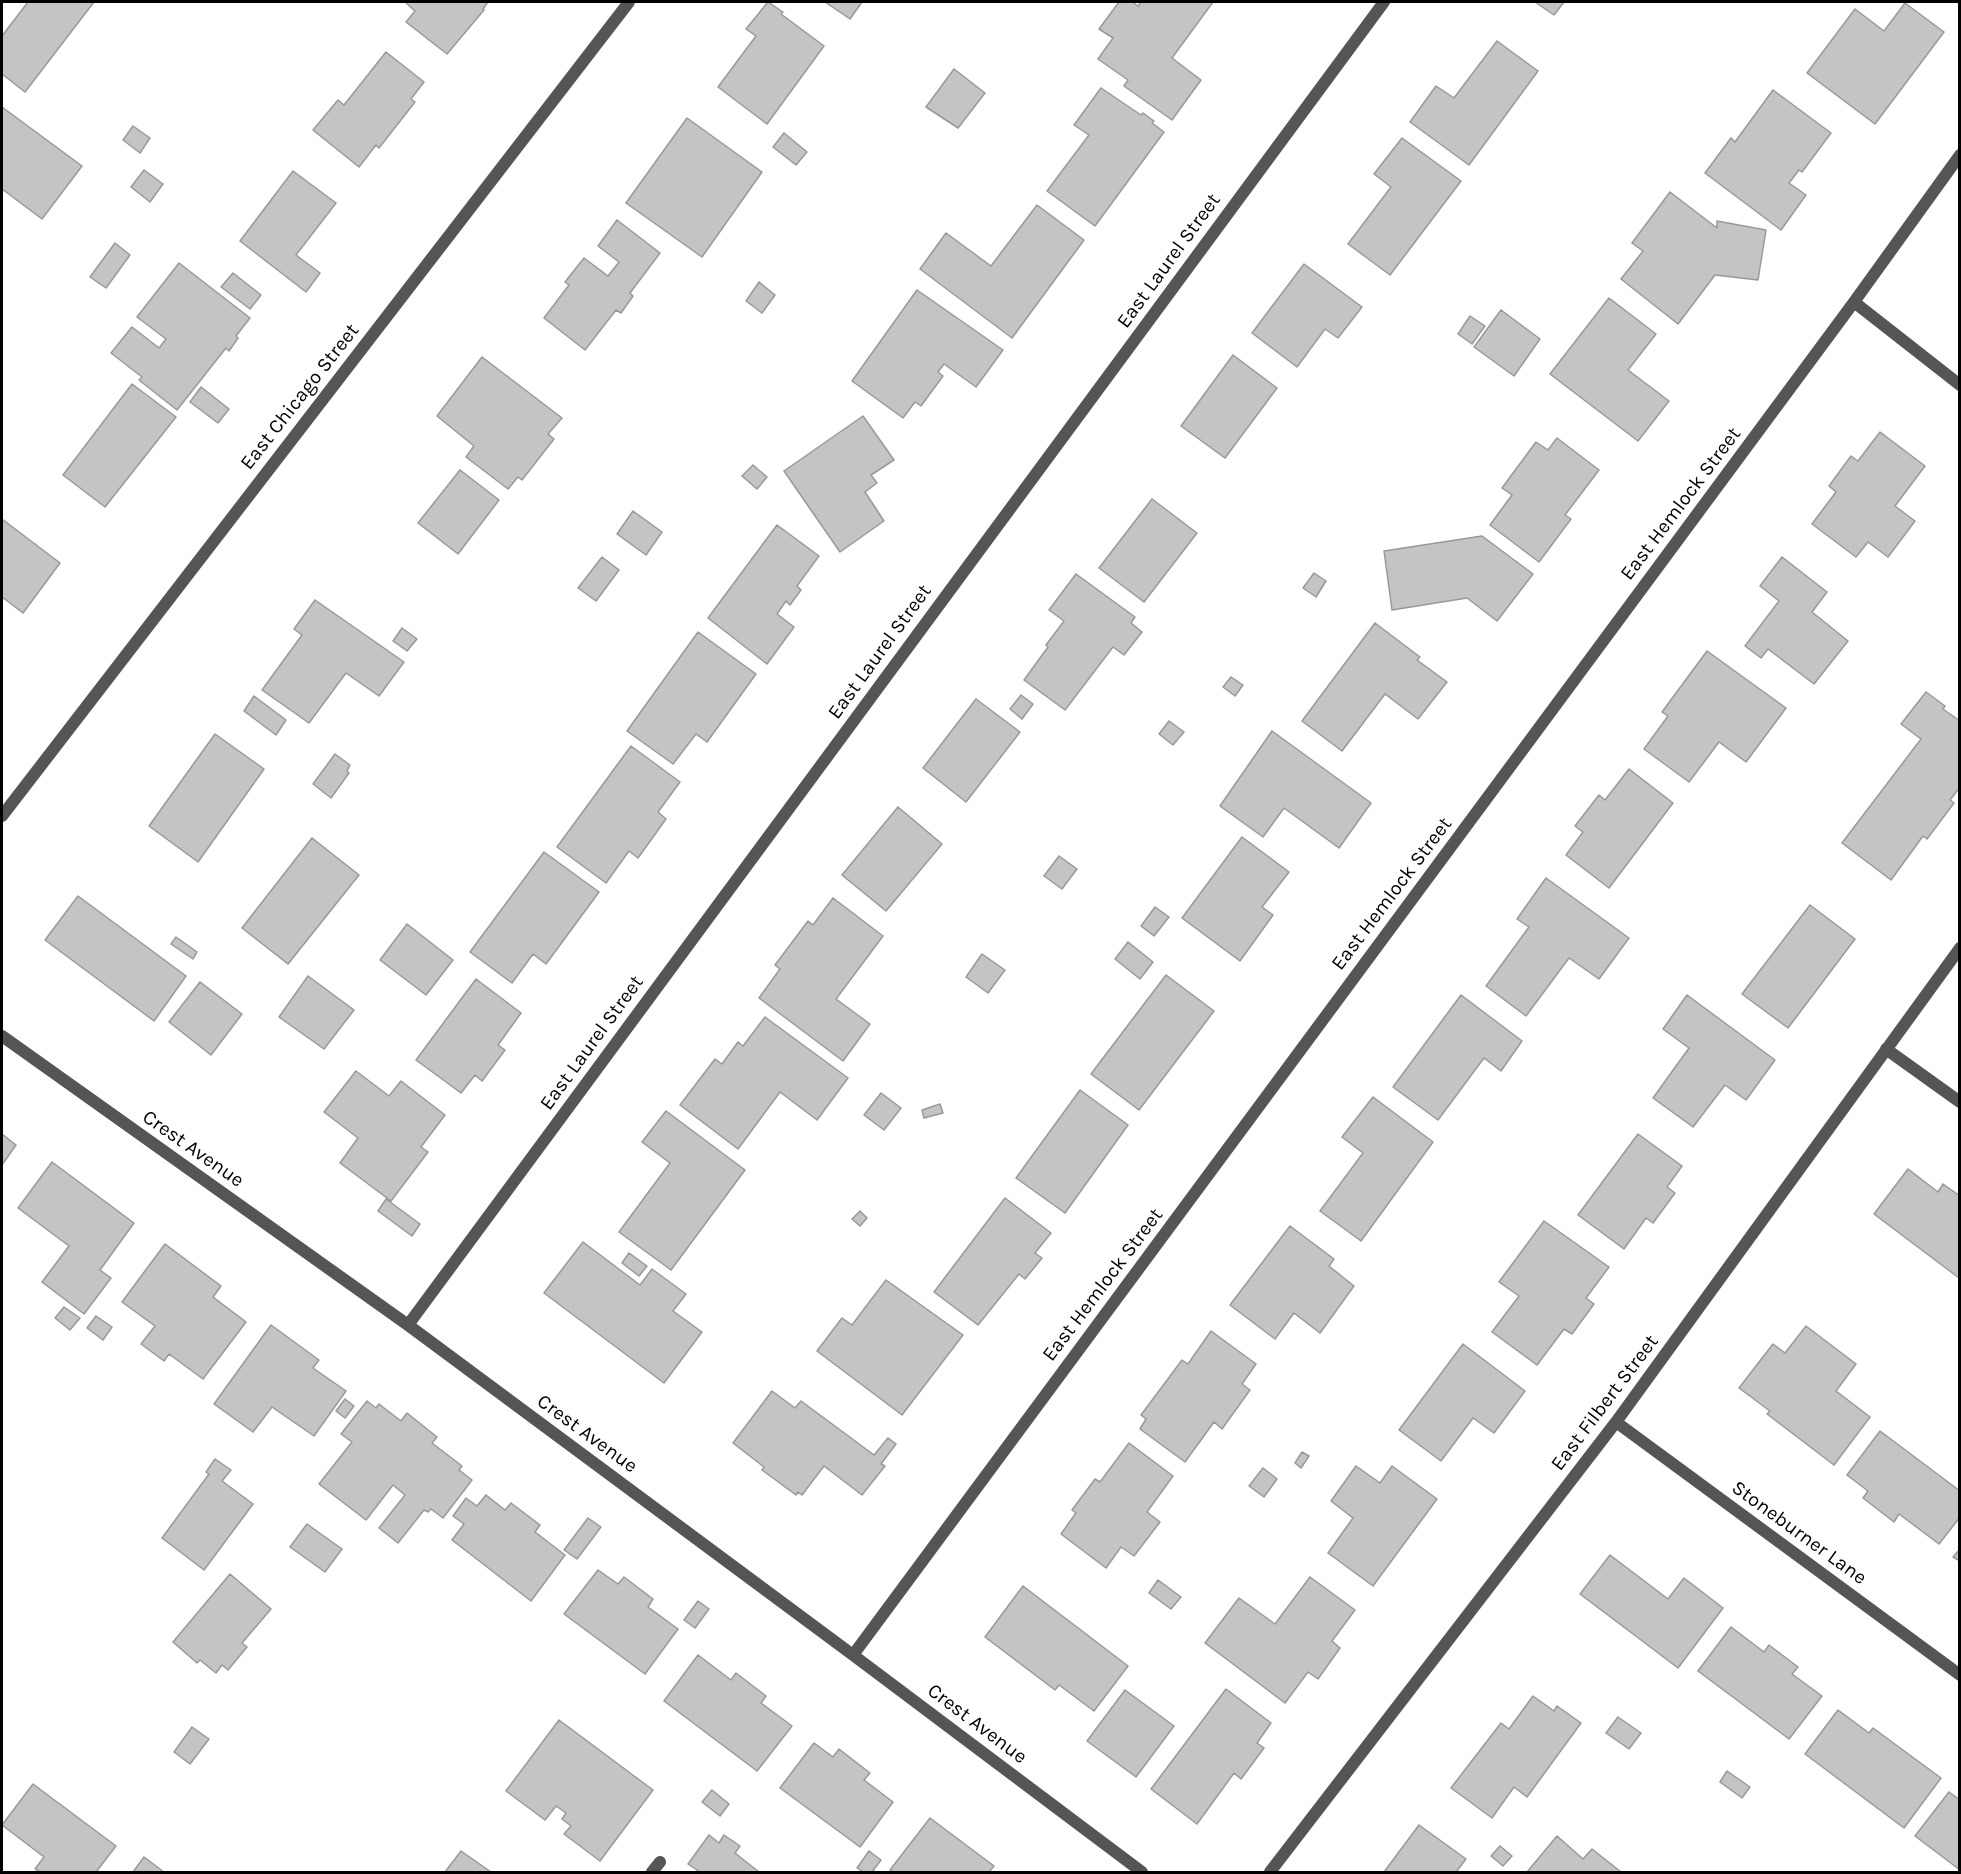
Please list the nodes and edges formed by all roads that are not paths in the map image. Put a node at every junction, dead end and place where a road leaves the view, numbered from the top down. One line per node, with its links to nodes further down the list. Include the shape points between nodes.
1 (629, 2): 6 (street, East Chicago Street)
2 (1384, 2): 11 (street, East Laurel Street)
3 (1959, 155): 4 (street, East Hemlock Street)
4 (1854, 302): 5 (street); 13 (street, East Hemlock Street)
5 (1959, 385)
6 (2, 816)
7 (1959, 948): 9 (street, East Filbert Street)
8 (2, 1036): 11 (street, Crest Avenue)
9 (1886, 1049): 10 (street); 12 (street, East Filbert Street)
10 (1959, 1102)
11 (408, 1325): 13 (street, Crest Avenue)
12 (1616, 1422): 14 (street, Stoneburner Lane); 16 (street, East Filbert Street)
13 (854, 1655): 15 (street, Crest Avenue)
14 (1959, 1675)
15 (1142, 1872)
16 (1270, 1872)

